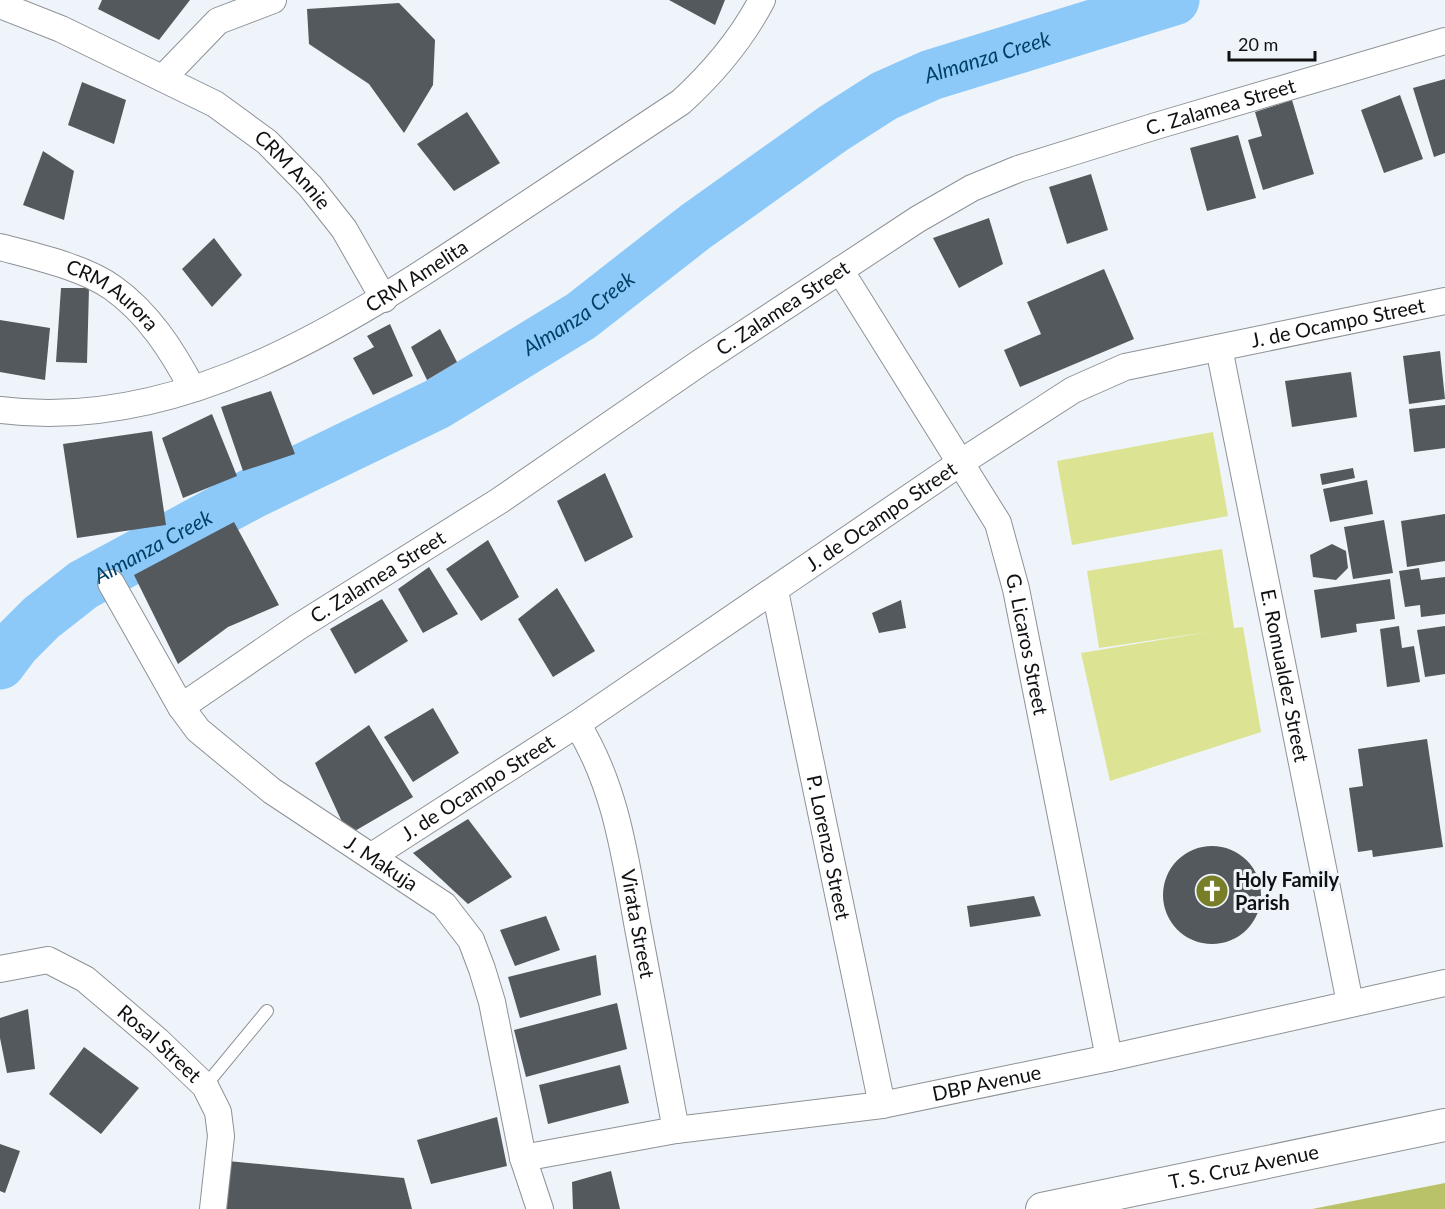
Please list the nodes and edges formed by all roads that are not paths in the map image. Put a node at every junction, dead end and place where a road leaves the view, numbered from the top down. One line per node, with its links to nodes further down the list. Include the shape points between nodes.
1 (273, 0): 5 (street, via 218,21)
2 (762, 0): 8 (street, CRM Amelita, via 745,33 712,73 681,102)
3 (0, 5): 5 (street, CRM Annie)
4 (1445, 41): 7 (street, C. Zalamea Street, via 1018,169 972,188)
5 (164, 78): 8 (street, CRM Annie, via 215,104 267,142 310,186 344,229)
6 (0, 247): 11 (street, CRM Aurora, via 57,263 111,287 144,315 174,354)
7 (840, 270): 13 (street, G. Licaros Street); 16 (street, C. Zalamea Street, via 499,501 298,627)
8 (384, 299): 11 (street, CRM Amelita, via 261,362)
9 (1445, 301): 10 (street, J. de Ocampo Street)
10 (1219, 348): 13 (street, J. de Ocampo Street, via 1125,367 1073,390); 21 (street, E. Romualdez Street)
11 (192, 388): 12 (street, CRM Amelita, via 129,406 30,414)
12 (0, 410)
13 (960, 463): 15 (street, J. de Ocampo Street); 23 (street, G. Licaros Street, via 998,523 1006,548)
14 (111, 583): 16 (street, J. Makuja)
15 (775, 591): 17 (street, J. de Ocampo Street); 25 (street, P. Lorenzo Street)
16 (181, 707): 18 (street, J. Makuja, via 198,730 272,790)
17 (577, 724): 18 (street, J. de Ocampo Street); 27 (street, Virata Street, via 605,776 624,853)
18 (372, 856): 28 (street, J. Makuja, via 444,905 471,940 492,1002)
19 (0, 969): 24 (street, Rosal Street, via 48,960 85,980 159,1041)
20 (1445, 983): 21 (street, DBP Avenue)
21 (1350, 1003): 23 (street, DBP Avenue)
22 (267, 1011): 24 (lane)
23 (1108, 1058): 25 (street, DBP Avenue)
24 (205, 1086): 29 (street, Rosal Street, via 218,1112 221,1136)
25 (882, 1105): 27 (street, DBP Avenue)
26 (1445, 1125): 31 (street, T. S. Cruz Avenue)
27 (676, 1130): 28 (street, DBP Avenue)
28 (524, 1158): 30 (street, J. Makuja)
29 (213, 1209)
30 (540, 1209)
31 (1042, 1209)

